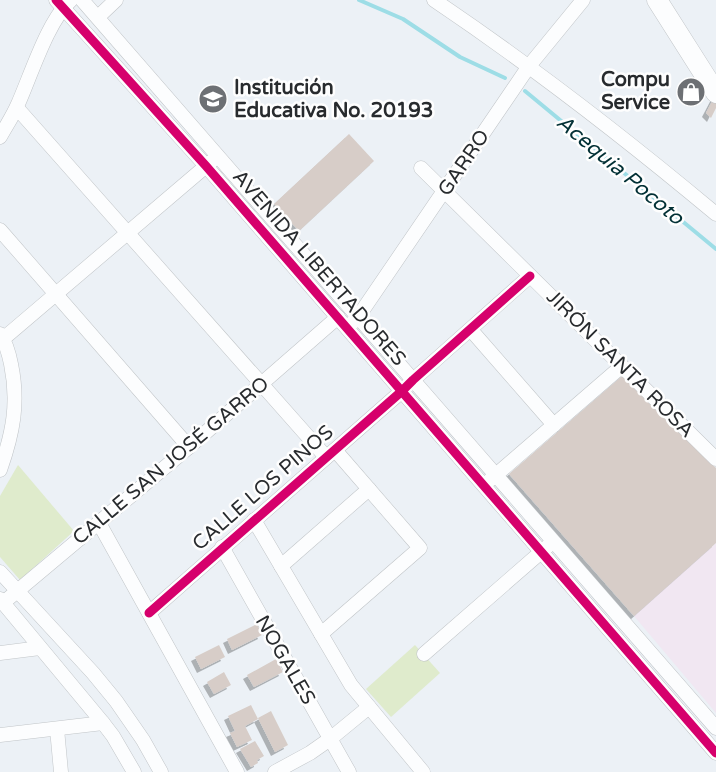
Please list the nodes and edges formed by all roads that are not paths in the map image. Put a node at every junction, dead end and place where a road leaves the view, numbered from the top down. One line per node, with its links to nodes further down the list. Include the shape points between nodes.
1 (82, 0): 8 (street, AVENIDA LIBERTADORES)
2 (116, 0): 8 (street)
3 (434, 0): 9 (street)
4 (583, 0): 9 (street, GARRO)
5 (657, 0): 11 (highway)
6 (673, 0): 10 (highway)
7 (63, 3): 12 (street); 15 (street, AVENIDA LIBERTADORES)
8 (98, 17): 14 (street, AVENIDA LIBERTADORES)
9 (529, 66): 17 (street, GARRO); 18 (street)
10 (716, 68)
11 (716, 93)
12 (17, 108): 13 (street); 20 (street)
13 (0, 137)
14 (218, 155): 15 (street); 23 (street, AVENIDA LIBERTADORES)
15 (206, 165): 20 (street); 24 (street, AVENIDA LIBERTADORES)
16 (421, 168): 17 (street, JIRÓN SANTA ROSA)
17 (445, 191): 21 (street, JIRÓN SANTA ROSA); 23 (street, GARRO)
18 (716, 214)
19 (0, 230): 22 (street)
20 (127, 232): 22 (street); 29 (street)
21 (530, 276): 25 (street, CALLE LOS PINOS); 27 (street, JIRÓN SANTA ROSA)
22 (56, 294): 26 (street); 32 (street)
23 (358, 317): 24 (street, GARRO); 28 (street, AVENIDA LIBERTADORES)
24 (343, 323): 29 (street, CALLE SAN JOSÉ GARRO); 30 (street, AVENIDA LIBERTADORES)
25 (471, 330): 28 (street, CALLE LOS PINOS); 31 (street)
26 (2, 336): 35 (street, via 16,400)
27 (622, 366): 31 (street); 34 (street, JIRÓN SANTA ROSA)
28 (413, 380): 30 (street, CALLE LOS PINOS); 36 (street, AVENIDA LIBERTADORES)
29 (261, 384): 32 (street, CALLE SAN JOSÉ GARRO); 33 (street)
30 (402, 391): 33 (street, CALLE LOS PINOS); 37 (street, AVENIDA LIBERTADORES)
31 (554, 425): 36 (street)
32 (189, 447): 40 (street, CALLE SAN JOSÉ GARRO)
33 (330, 453): 38 (street); 39 (street, CALLE LOS PINOS)
34 (716, 459)
35 (0, 470)
36 (496, 475): 37 (street); 41 (street, AVENIDA LIBERTADORES)
37 (484, 485): 43 (street, AVENIDA LIBERTADORES)
38 (369, 489): 44 (street); 49 (street, via 420,548)
39 (254, 520): 42 (street, CALLE LOS PINOS); 44 (street)
40 (99, 523): 46 (street, CALLE SAN JOSÉ GARRO); 48 (street)
41 (554, 541): 43 (street); 55 (street, AVENIDA LIBERTADORES)
42 (222, 547): 48 (street, CALLE LOS PINOS); 58 (street, NOGALES)
43 (542, 552): 52 (street); 59 (street, AVENIDA LIBERTADORES)
44 (281, 567): 49 (street)
45 (0, 572): 46 (street)
46 (18, 590): 47 (street, CALLE SAN JOSÉ GARRO); 62 (street, via 116,701)
47 (2, 601): 50 (street)
48 (149, 613): 63 (street)
49 (321, 634): 53 (street)
50 (40, 648): 51 (street); 54 (street)
51 (0, 653)
52 (424, 654)
53 (369, 707): 58 (street); 66 (street)
54 (103, 723): 56 (street); 61 (street)
55 (716, 728)
56 (57, 729): 57 (street); 60 (street)
57 (0, 735)
58 (330, 739): 64 (street); 65 (street, NOGALES)
59 (716, 753)
60 (61, 772)
61 (134, 772)
62 (161, 772)
63 (237, 772)
64 (274, 772)
65 (349, 772)
66 (423, 772)

